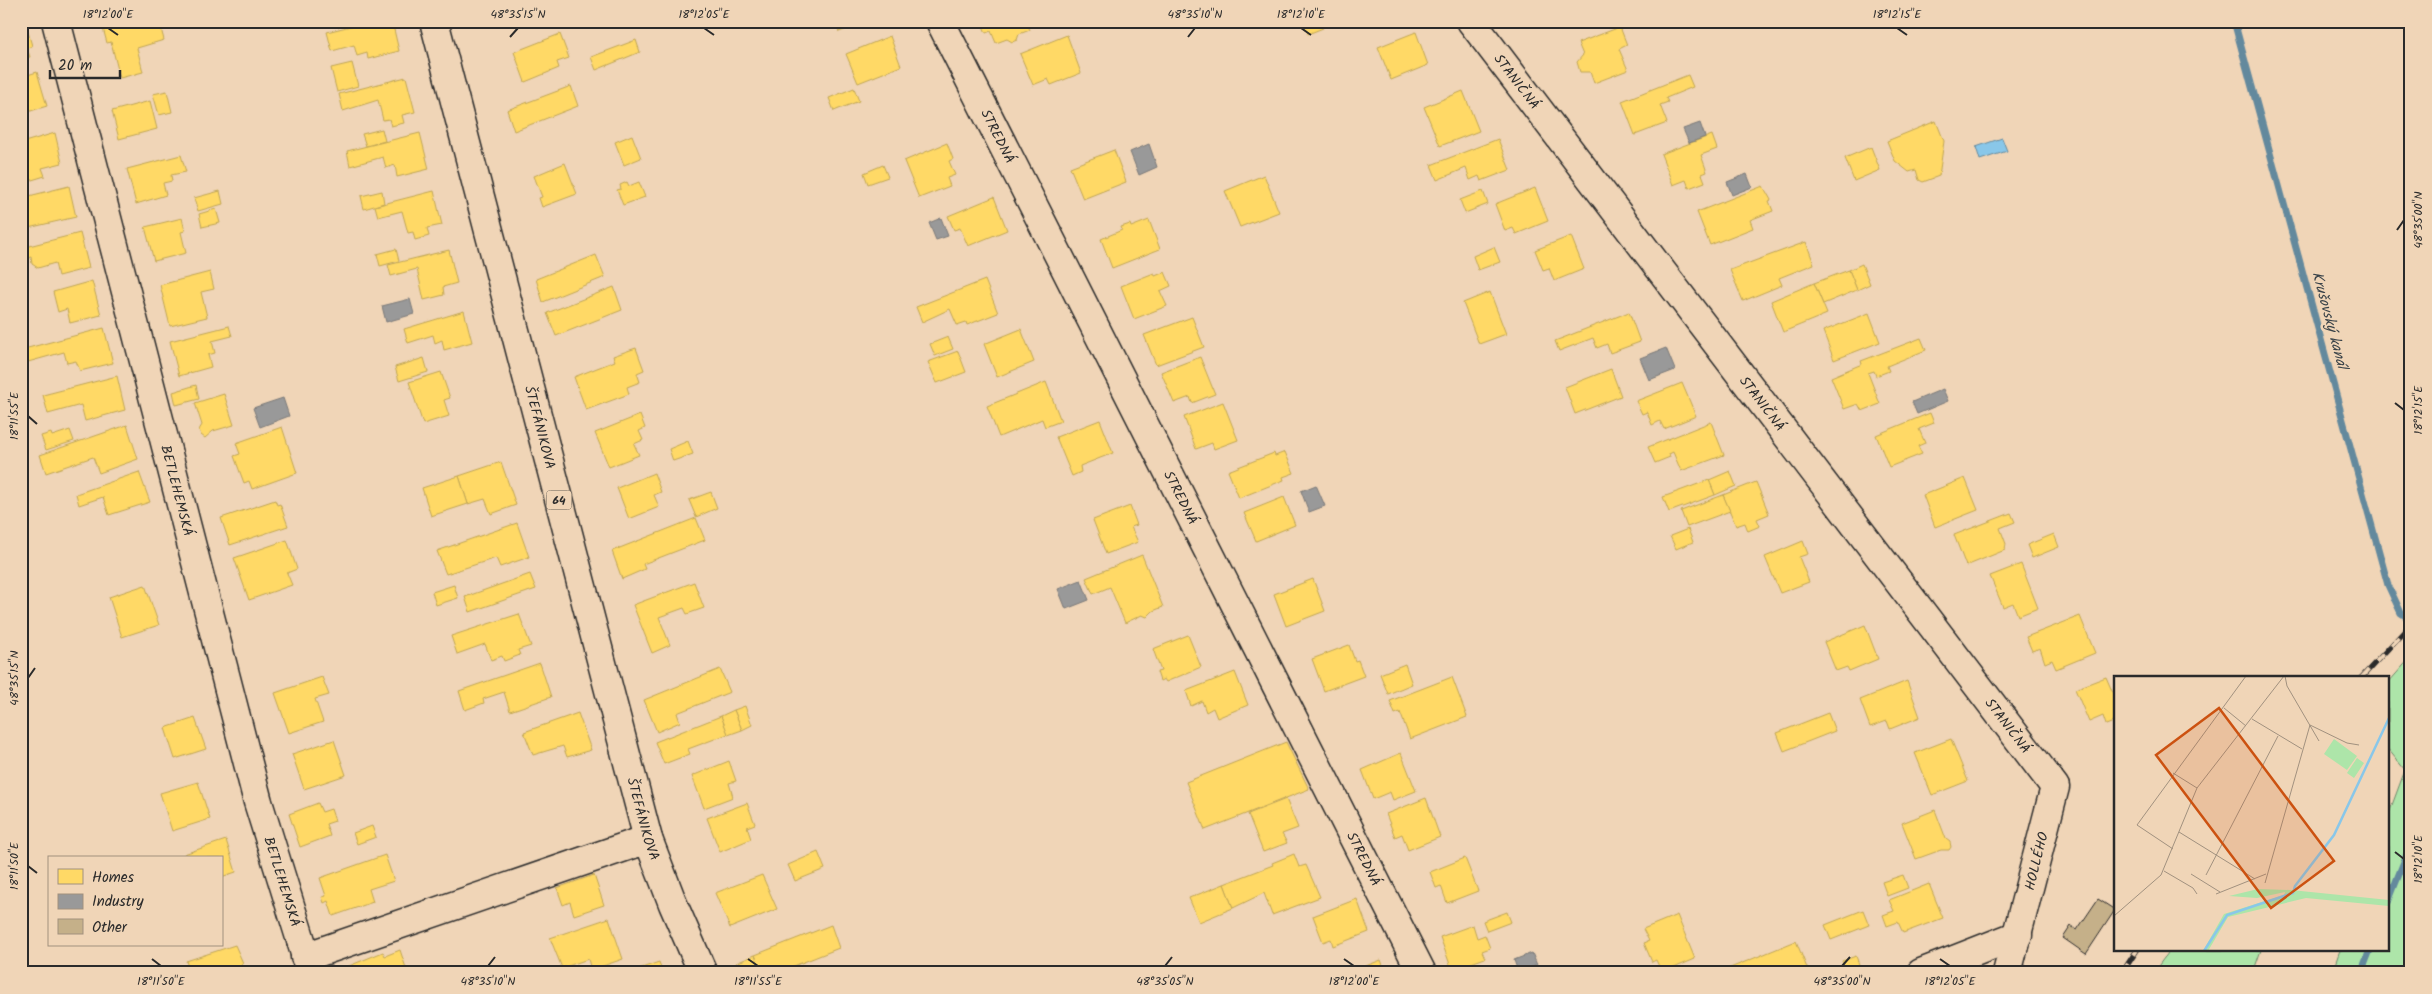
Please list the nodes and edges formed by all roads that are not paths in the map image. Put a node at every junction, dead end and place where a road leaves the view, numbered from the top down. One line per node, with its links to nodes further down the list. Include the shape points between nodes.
1 (56, 21): 8 (street, BETLEHEMSKÁ, via 258,802)
2 (434, 21): 6 (street, ŠTEFÁNIKOVA / 64)
3 (940, 21): 10 (street, STREDNÁ)
4 (1471, 21): 5 (street, STANIČNÁ)
5 (2055, 787): 7 (street, HOLLÉHO)
6 (648, 839): 8 (street, BETLEHEMSKÁ); 9 (street, ŠTEFÁNIKOVA / 64)
7 (2018, 935): 11 (street); 12 (street, HOLLÉHO)
8 (308, 965)
9 (704, 973)
10 (1422, 973)
11 (1921, 973)
12 (2007, 973)

